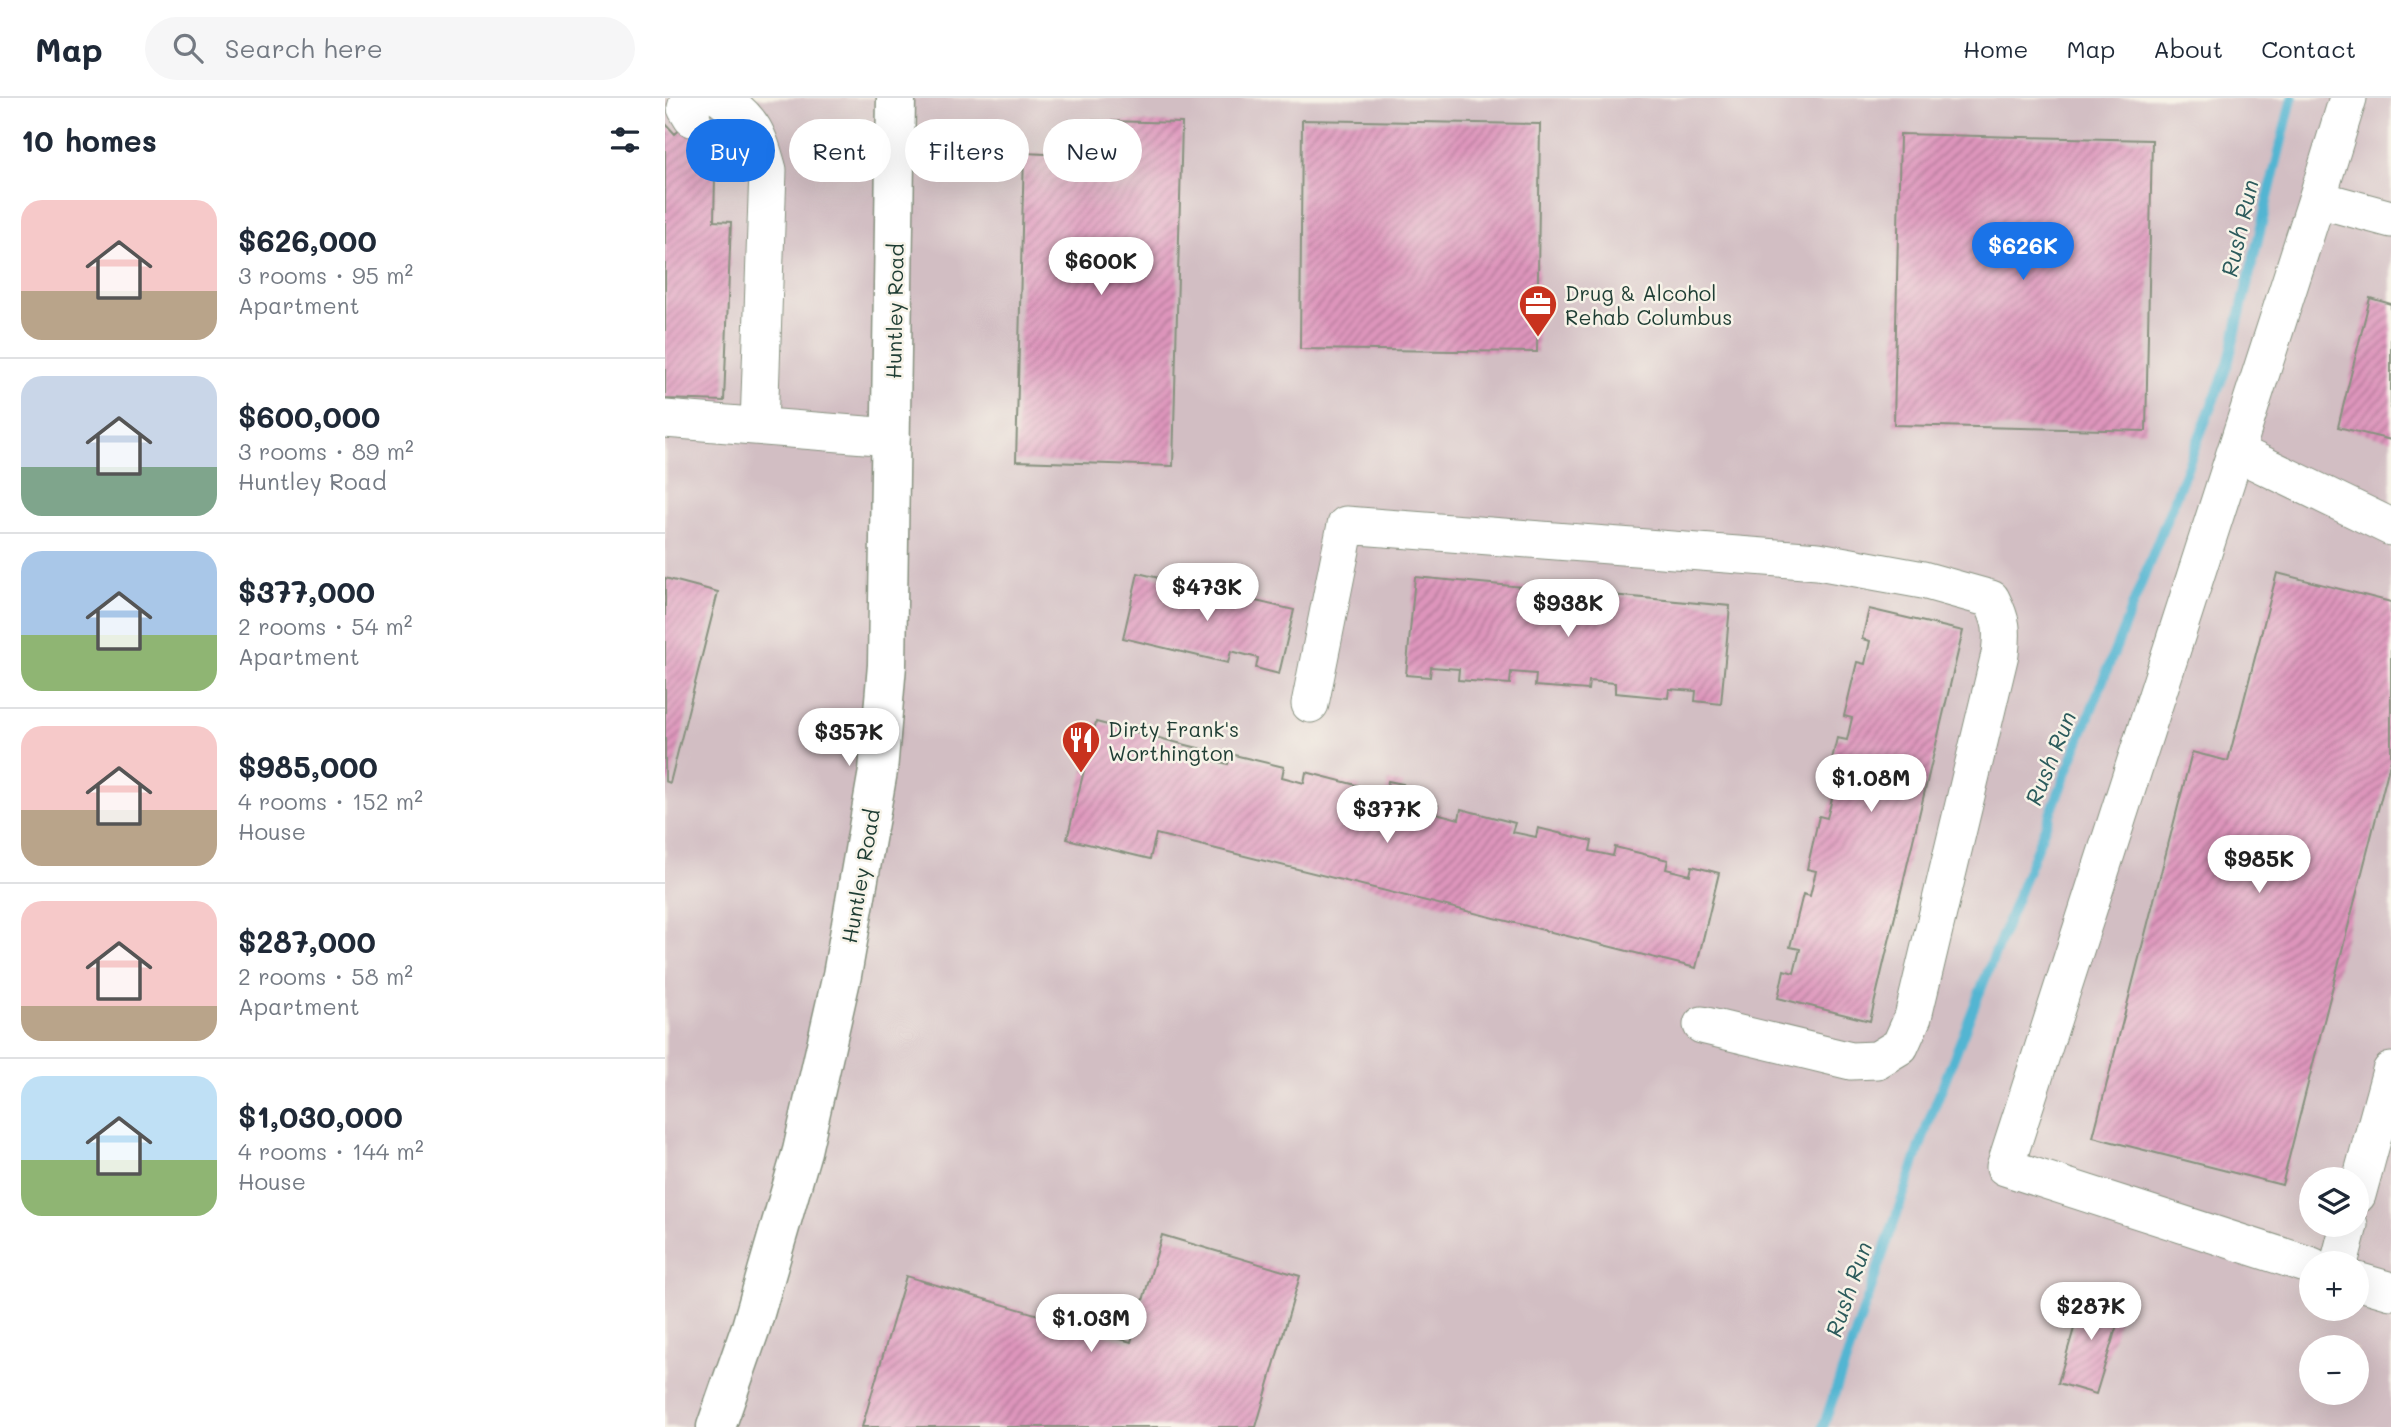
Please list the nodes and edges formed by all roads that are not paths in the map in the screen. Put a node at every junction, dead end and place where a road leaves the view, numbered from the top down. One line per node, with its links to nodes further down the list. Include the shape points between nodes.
1 (721, 98): 4 (lane)
2 (896, 98): 10 (main road, Huntley Road)
3 (2348, 98): 6 (lane)
4 (747, 119)
5 (768, 182): 9 (lane)
6 (2317, 199): 7 (lane); 11 (lane)
7 (2391, 219)
8 (665, 419): 9 (lane)
9 (759, 425): 10 (lane)
10 (891, 437): 20 (main road, Huntley Road, via 887,665 879,771 861,874 802,1151 751,1327)
11 (2236, 452): 12 (lane); 17 (lane, via 2005,1167)
12 (2391, 527)
13 (1310, 704): 14 (lane, via 1346,525 1818,561 1923,580 1991,599 2003,629 2000,654 1913,1017 1900,1045 1877,1060 1851,1061)
14 (1702, 1025)
15 (2391, 1071): 16 (lane)
16 (2365, 1167)
17 (2299, 1262)
18 (2369, 1284): 19 (lane)
19 (2391, 1292)
20 (716, 1427)

